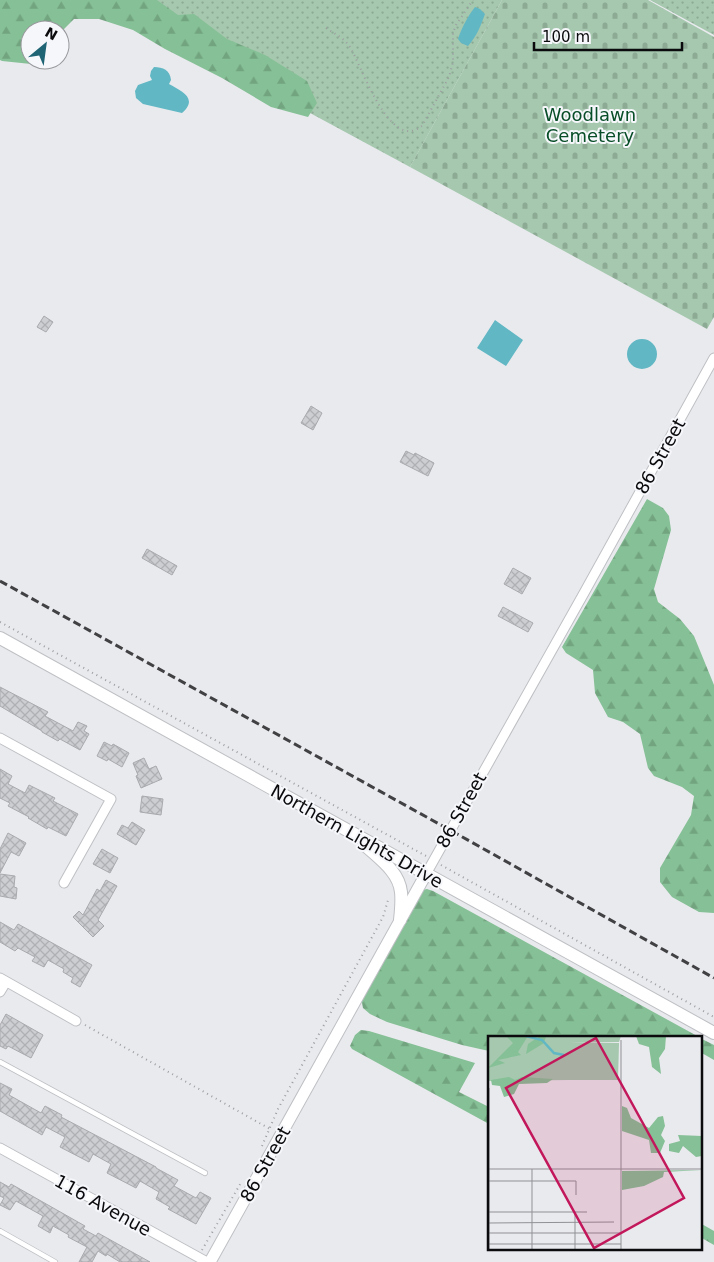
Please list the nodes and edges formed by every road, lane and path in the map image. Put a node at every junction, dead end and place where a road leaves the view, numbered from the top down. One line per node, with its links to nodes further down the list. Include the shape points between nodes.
1 (473, 0): 2 (path, via 453,33 449,76 422,126 415,130 400,128 385,115 349,45)
2 (326, 28)
3 (714, 358): 8 (street, 86 Street)
4 (0, 622): 8 (path)
5 (0, 638): 7 (main road, Northern Lights Drive)
6 (0, 738): 10 (street, via 111,798)
7 (349, 831): 9 (main road, Northern Lights Drive); 12 (main road, via 395,875 401,892)
8 (433, 861): 9 (street, 86 Street); 15 (path)
9 (426, 874): 12 (street, 86 Street); 17 (main road, Northern Lights Drive)
10 (64, 883)
11 (390, 893): 19 (path, via 383,918)
12 (400, 920): 27 (street, 86 Street)
13 (3, 980): 14 (street); 16 (street)
14 (0, 992)
15 (714, 1016)
16 (76, 1020): 19 (path)
17 (714, 1033)
18 (0, 1062): 22 (lane)
19 (270, 1129): 21 (path)
20 (0, 1148): 25 (street, 116 Avenue)
21 (259, 1152)
22 (205, 1173)
23 (245, 1176): 25 (path)
24 (0, 1231): 26 (lane)
25 (202, 1260)
26 (55, 1262)
27 (210, 1262)

